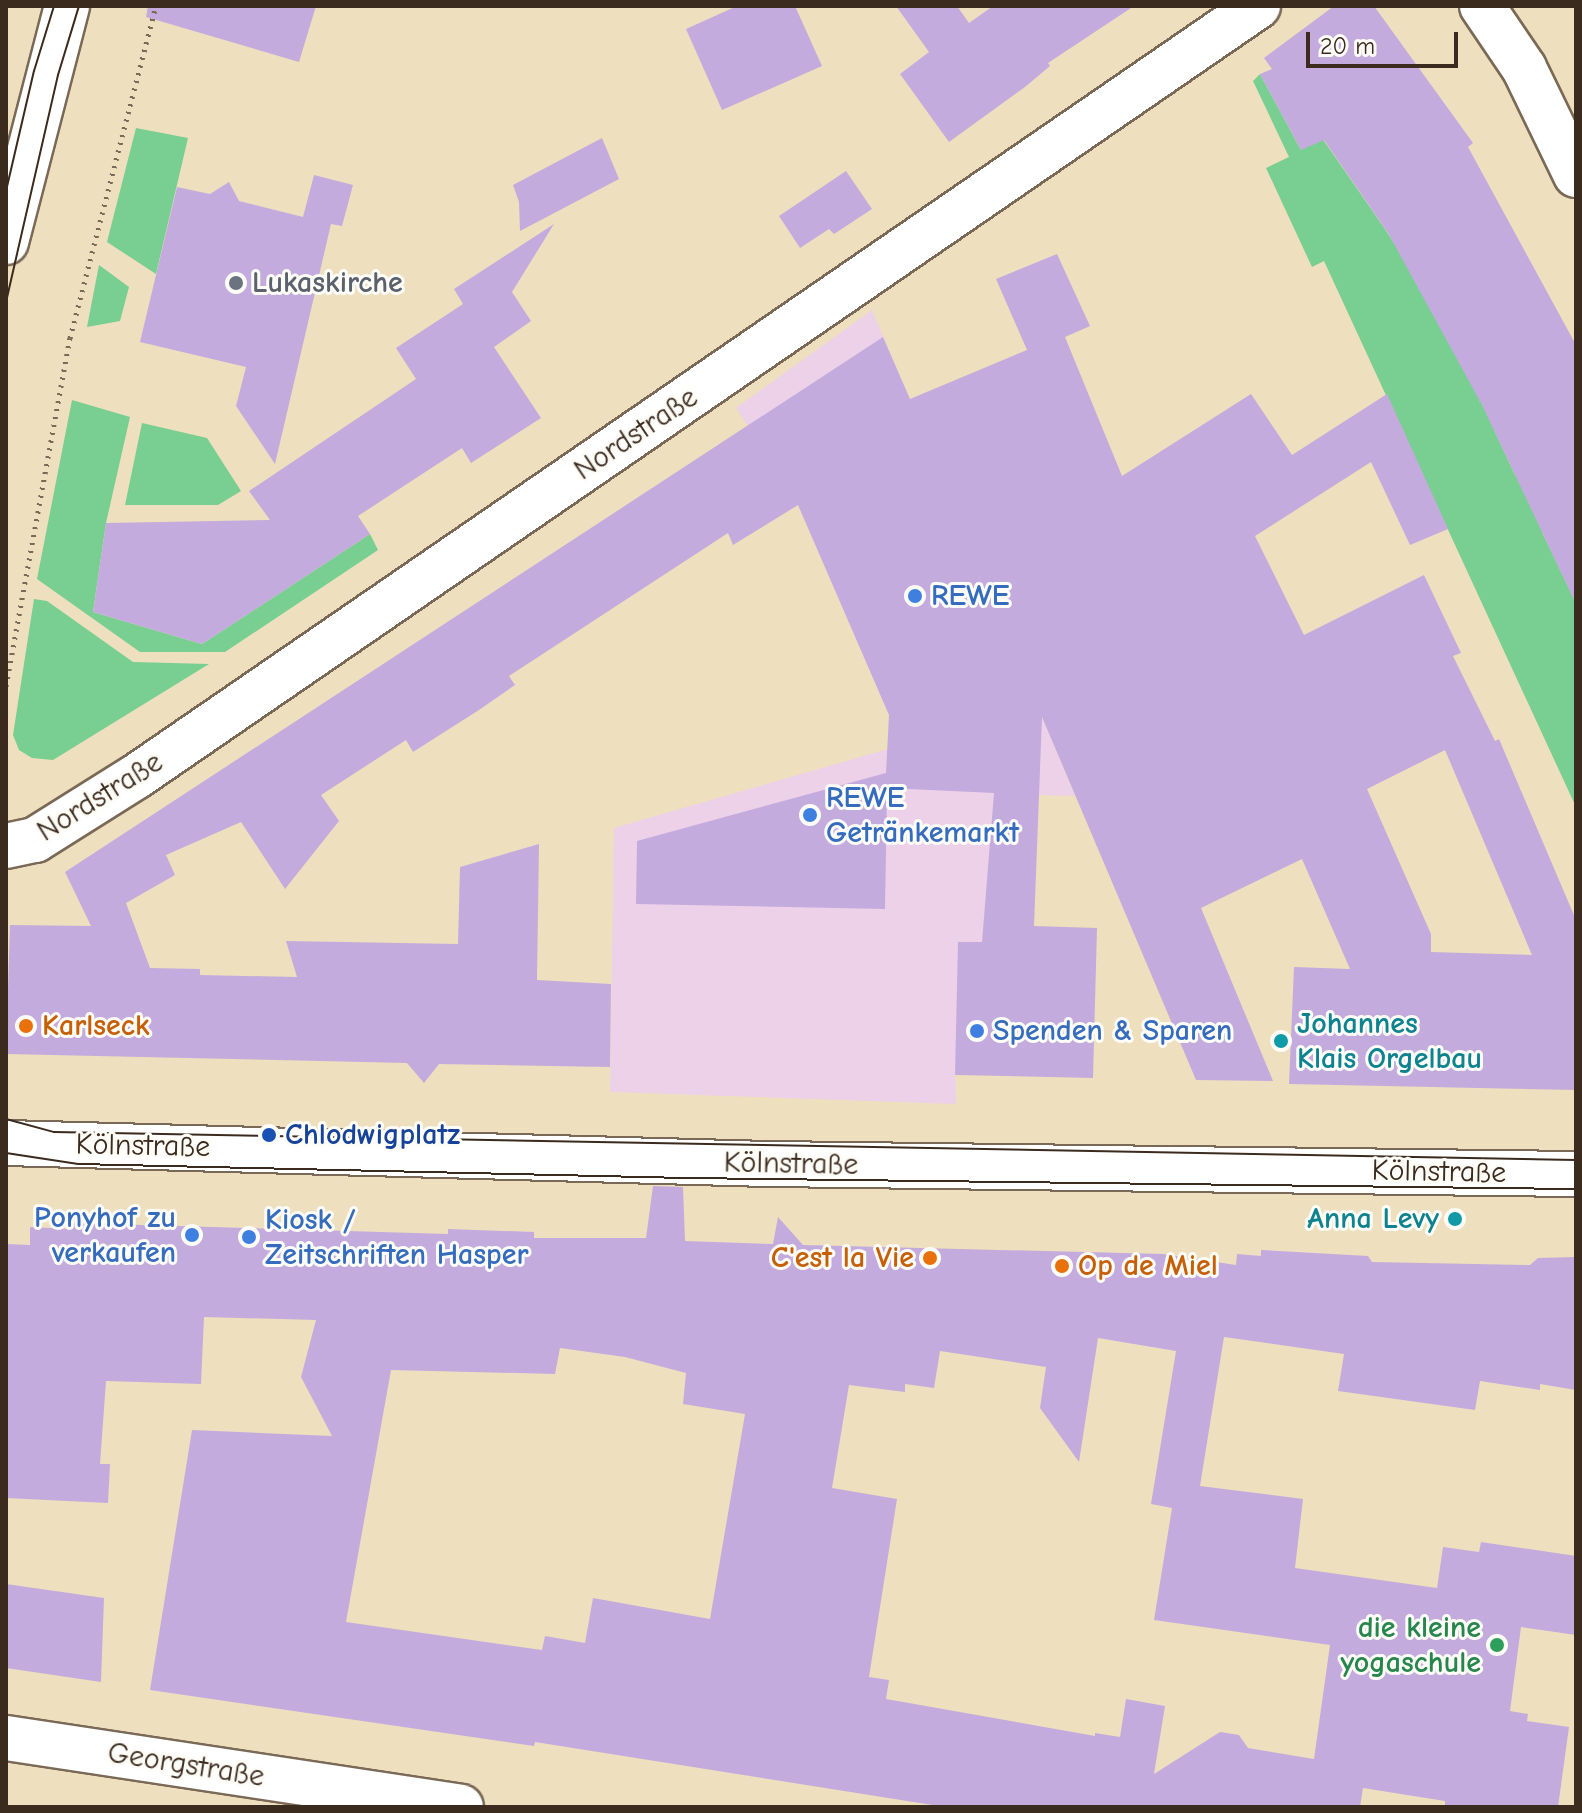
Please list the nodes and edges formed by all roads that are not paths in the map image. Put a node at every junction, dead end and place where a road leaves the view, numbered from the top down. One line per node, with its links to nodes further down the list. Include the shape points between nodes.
1 (67, 6): 5 (street)
2 (1258, 6): 6 (street, Nordstraße, via 137,776 35,840)
3 (1482, 6): 4 (street, via 1524,68)
4 (1576, 175)
5 (6, 242)
6 (6, 846)
7 (10, 1145): 8 (street, Kölnstraße, via 769,1164)
8 (1576, 1174)
9 (6, 1738): 10 (street, Georgstraße)
10 (461, 1807)

